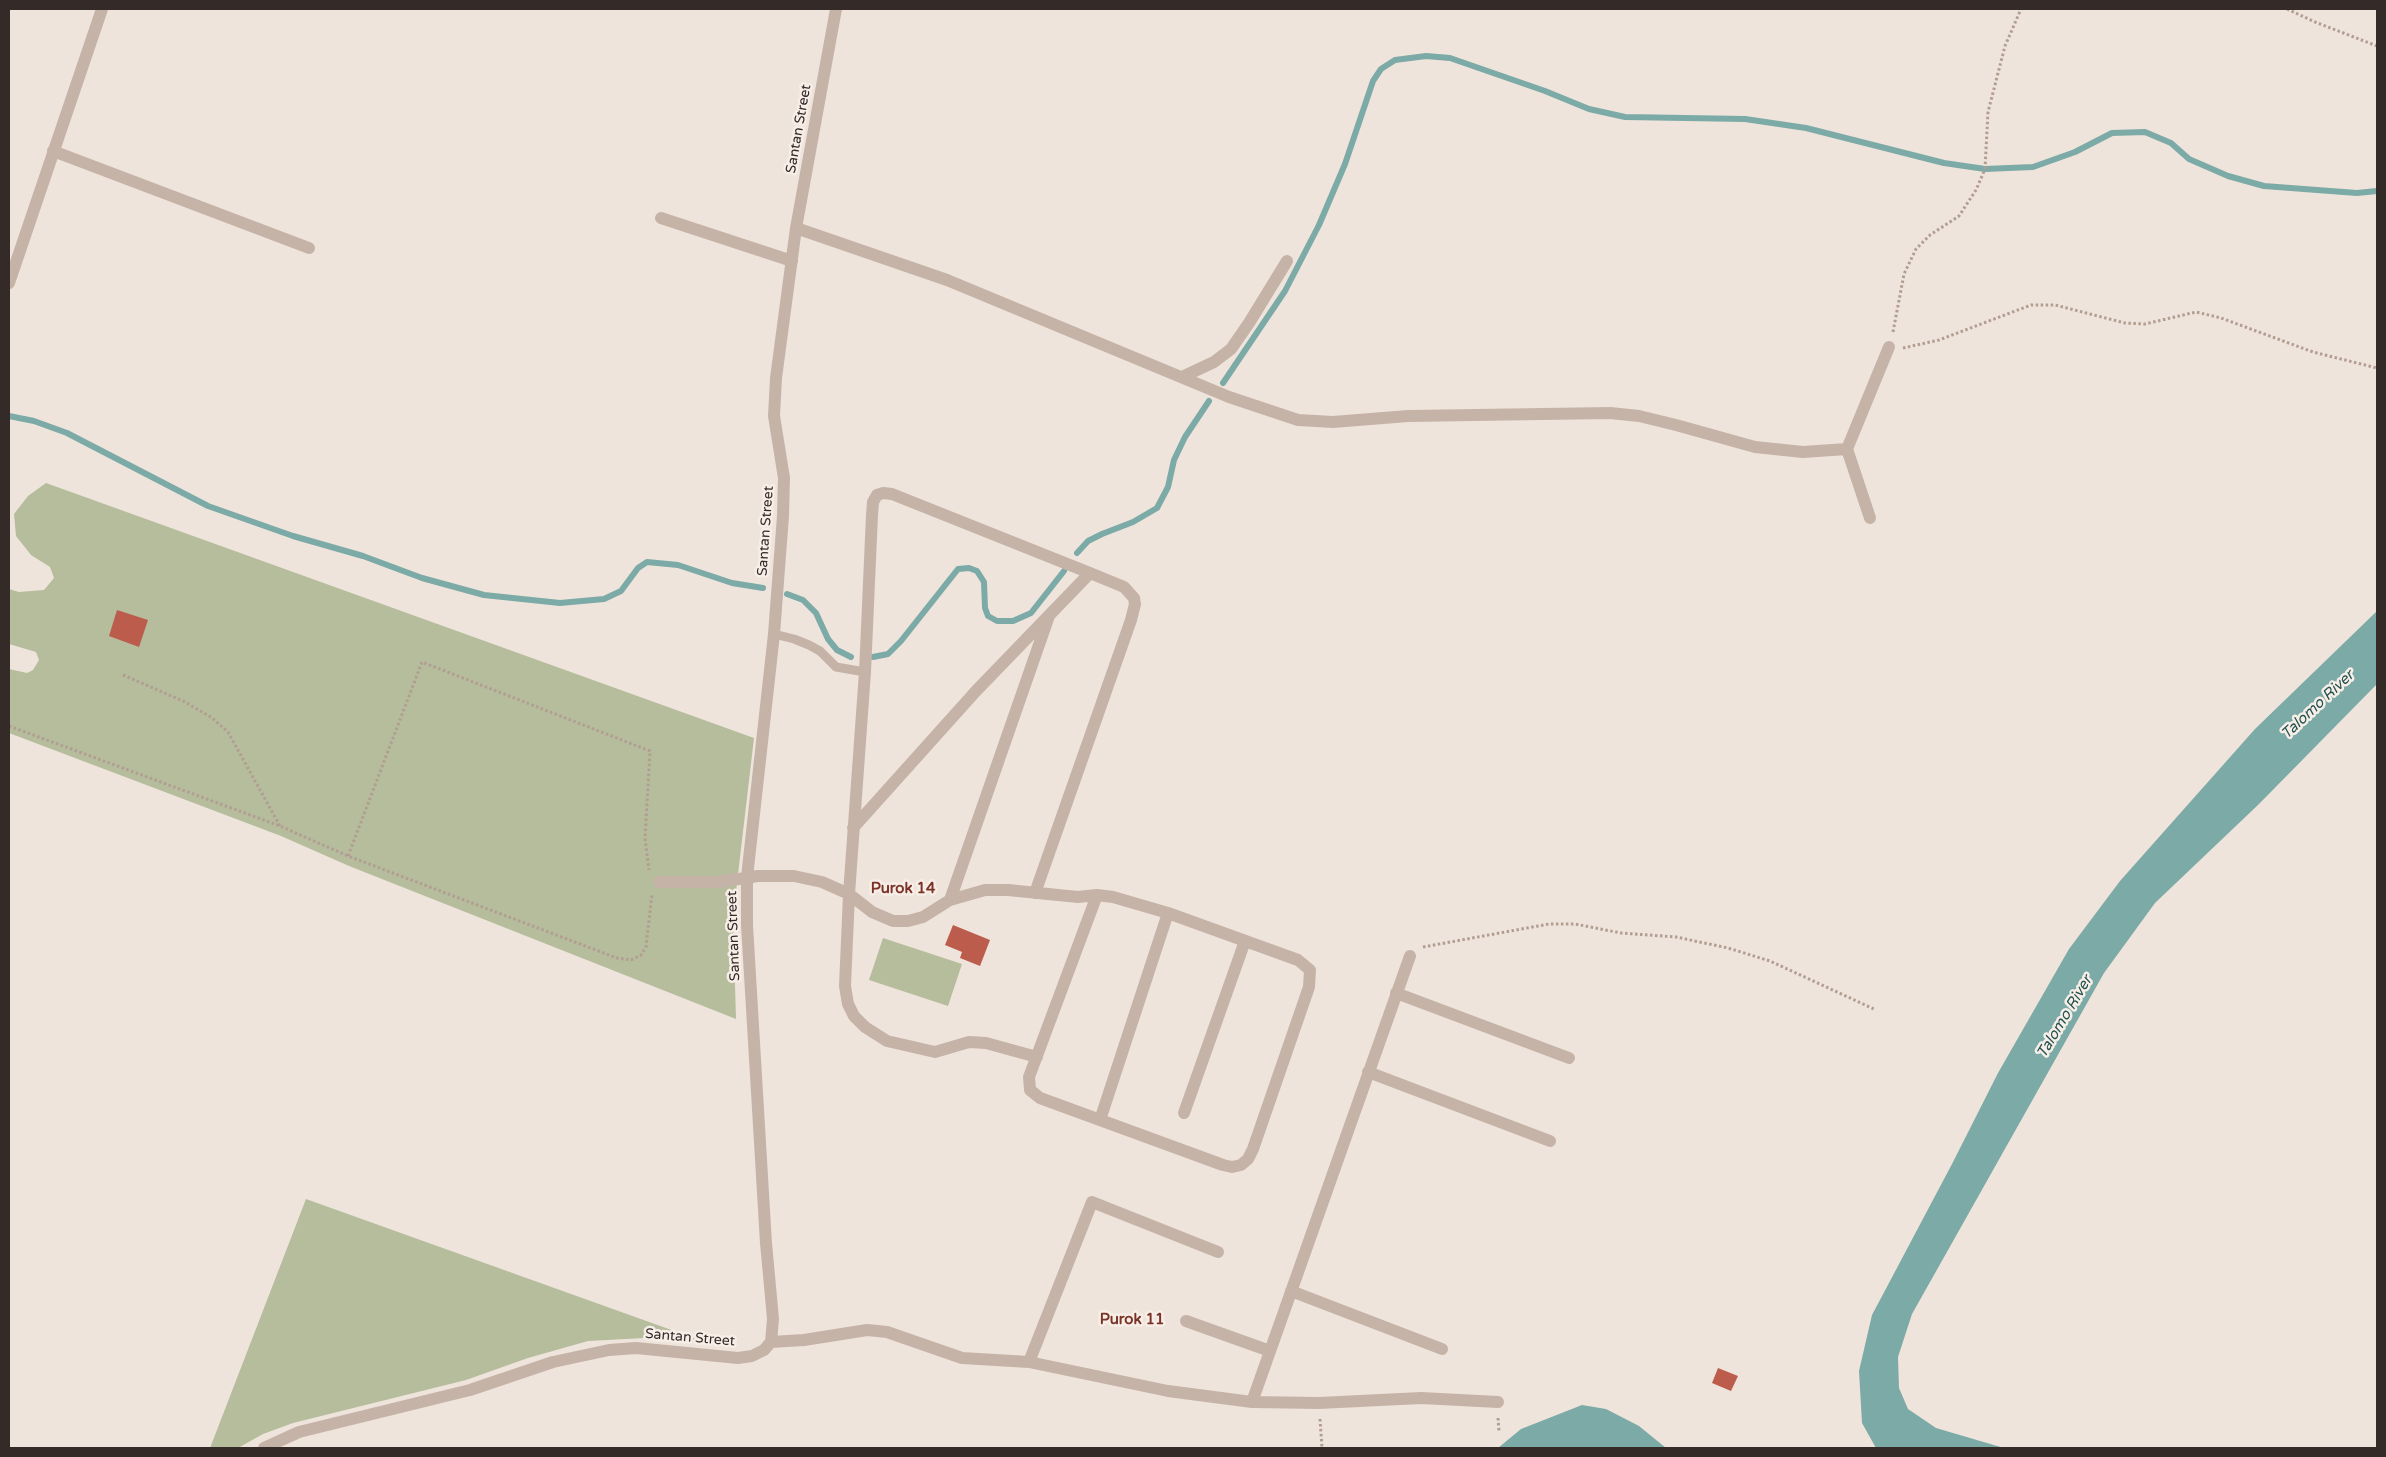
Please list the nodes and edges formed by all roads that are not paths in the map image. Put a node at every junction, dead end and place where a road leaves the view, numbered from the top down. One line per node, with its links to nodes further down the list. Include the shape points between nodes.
1 (102, 9): 3 (street)
2 (836, 9): 5 (street, Santan Street)
3 (53, 151): 6 (street); 9 (street)
4 (661, 218): 7 (street)
5 (796, 228): 7 (street, Santan Street); 11 (street, via 947,280)
6 (309, 248)
7 (792, 260): 16 (street, Santan Street, via 774,416 784,478)
8 (1287, 261): 11 (street, via 1231,349 1214,362)
9 (9, 283)
10 (1889, 347): 12 (street)
11 (1182, 377): 12 (street, via 1263,410 1298,420 1333,422 1408,416 1610,413 1639,416 1755,447 1802,452)
12 (1847, 449): 13 (street)
13 (1870, 518)
14 (1090, 573): 15 (street); 17 (street, via 892,494 877,495 872,514); 21 (street, via 1124,587 1132,593 1135,604)
15 (1050, 612): 18 (street); 24 (street)
16 (774, 634): 17 (lane, via 820,651 836,667); 19 (street, Santan Street)
17 (865, 672): 18 (street)
18 (854, 828): 22 (street)
19 (747, 877): 20 (street, via 719,882); 22 (street, via 794,876 822,882); 38 (street, Santan Street, via 747,925 773,1319)
20 (660, 882)
21 (1034, 893): 23 (street, via 1078,897); 24 (street, via 985,890)
22 (849, 894): 24 (street, via 872,912 893,921 923,917); 29 (street, via 845,986 848,1004 865,1027 887,1041 935,1052 969,1042 986,1043)
23 (1097, 895): 25 (street, via 1131,900); 29 (street)
24 (950, 900)
25 (1168, 913): 26 (street); 33 (street)
26 (1245, 940): 32 (street); 33 (street, via 1298,960 1310,970 1311,978 1248,1159 1241,1165 1223,1165)
27 (1410, 956): 28 (street)
28 (1396, 993): 30 (street); 31 (street)
29 (1037, 1057): 33 (street, via 1028,1084 1033,1094)
30 (1569, 1058)
31 (1368, 1072): 34 (street); 36 (street)
32 (1184, 1113)
33 (1100, 1120)
34 (1550, 1141)
35 (1218, 1252): 41 (street, via 1092,1202)
36 (1291, 1291): 39 (street); 40 (street)
37 (1186, 1321): 40 (street)
38 (771, 1342): 41 (street, via 867,1330 886,1332 962,1358); 44 (street, Santan Street, via 752,1356 738,1358 636,1348 609,1350 553,1362 470,1390 299,1432)
39 (1442, 1348)
40 (1270, 1351): 42 (street)
41 (1029, 1362): 42 (street, via 1168,1391)
42 (1252, 1402): 43 (street, via 1319,1403 1421,1398)
43 (1498, 1402)
44 (264, 1448)

